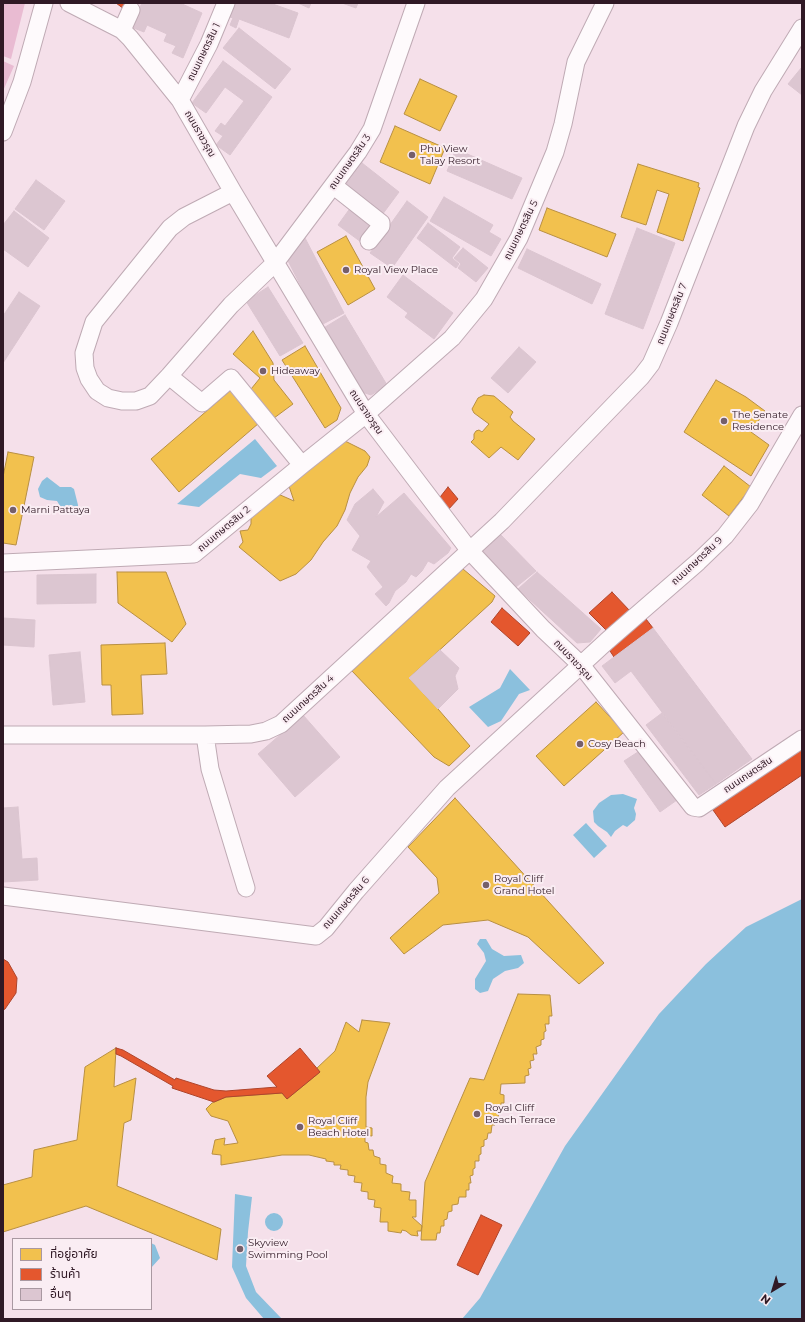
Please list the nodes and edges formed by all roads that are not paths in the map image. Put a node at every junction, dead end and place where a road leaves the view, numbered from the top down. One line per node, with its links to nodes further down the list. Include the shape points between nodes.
1 (44, 3): 10 (street, via 22,82)
2 (69, 3): 8 (street, ถนนราชวรุณ)
3 (226, 3): 9 (street, ถนนเกษตรสิน 1, via 209,44)
4 (416, 3): 11 (street, ถนนเกษตรสิน 3, via 372,129)
5 (605, 3): 16 (street, ถนนเกษตรสิน 5, via 576,62 555,152 519,238 506,262 484,298 452,338)
6 (131, 10): 8 (street)
7 (802, 28): 19 (street, ถนนเกษตรสิน 7, via 763,91 746,126 651,364 502,521)
8 (122, 30): 9 (street, ถนนราชวรุณ)
9 (180, 100): 12 (street, ถนนราชวรุณ)
10 (3, 132)
11 (334, 186): 13 (street, via 381,223); 14 (street, ถนนเกษตรสิน 3)
12 (233, 192): 14 (street, ถนนราชวรุณ); 15 (street, ถนนเกษตรสิน 3, via 184,217 170,228 94,322 87,340 85,368 97,391 108,398 122,402 150,396)
13 (369, 241)
14 (275, 263): 15 (street, ถนนเกษตรสิน 3, via 231,304); 16 (street, ถนนราชวรุณ)
15 (169, 376): 18 (street, via 202,403 231,378)
16 (366, 414): 18 (street, ถนนเกษตรสิน 2); 19 (street, ถนนราชวรุณ)
17 (802, 415): 21 (street, ถนนเกษตรสิน 9, via 750,504 725,536)
18 (302, 464): 20 (street, ถนนเกษตรสิน 2, via 194,554)
19 (470, 551): 21 (street, ถนนราชวรุณ, via 543,629); 23 (street, ถนนเกษตรสิน 4, via 281,724 251,734)
20 (3, 563)
21 (581, 665): 25 (street, ถนนราชวรุณ); 27 (street, ถนนเกษตรสิน 6, via 447,788 326,928 316,936)
22 (3, 734): 23 (street, ถนนเกษตรสิน 4)
23 (205, 736): 26 (street, via 210,769)
24 (802, 739): 25 (street, ถนนเกษตรสิน, via 699,808)
25 (693, 807)
26 (246, 888)
27 (3, 896)

